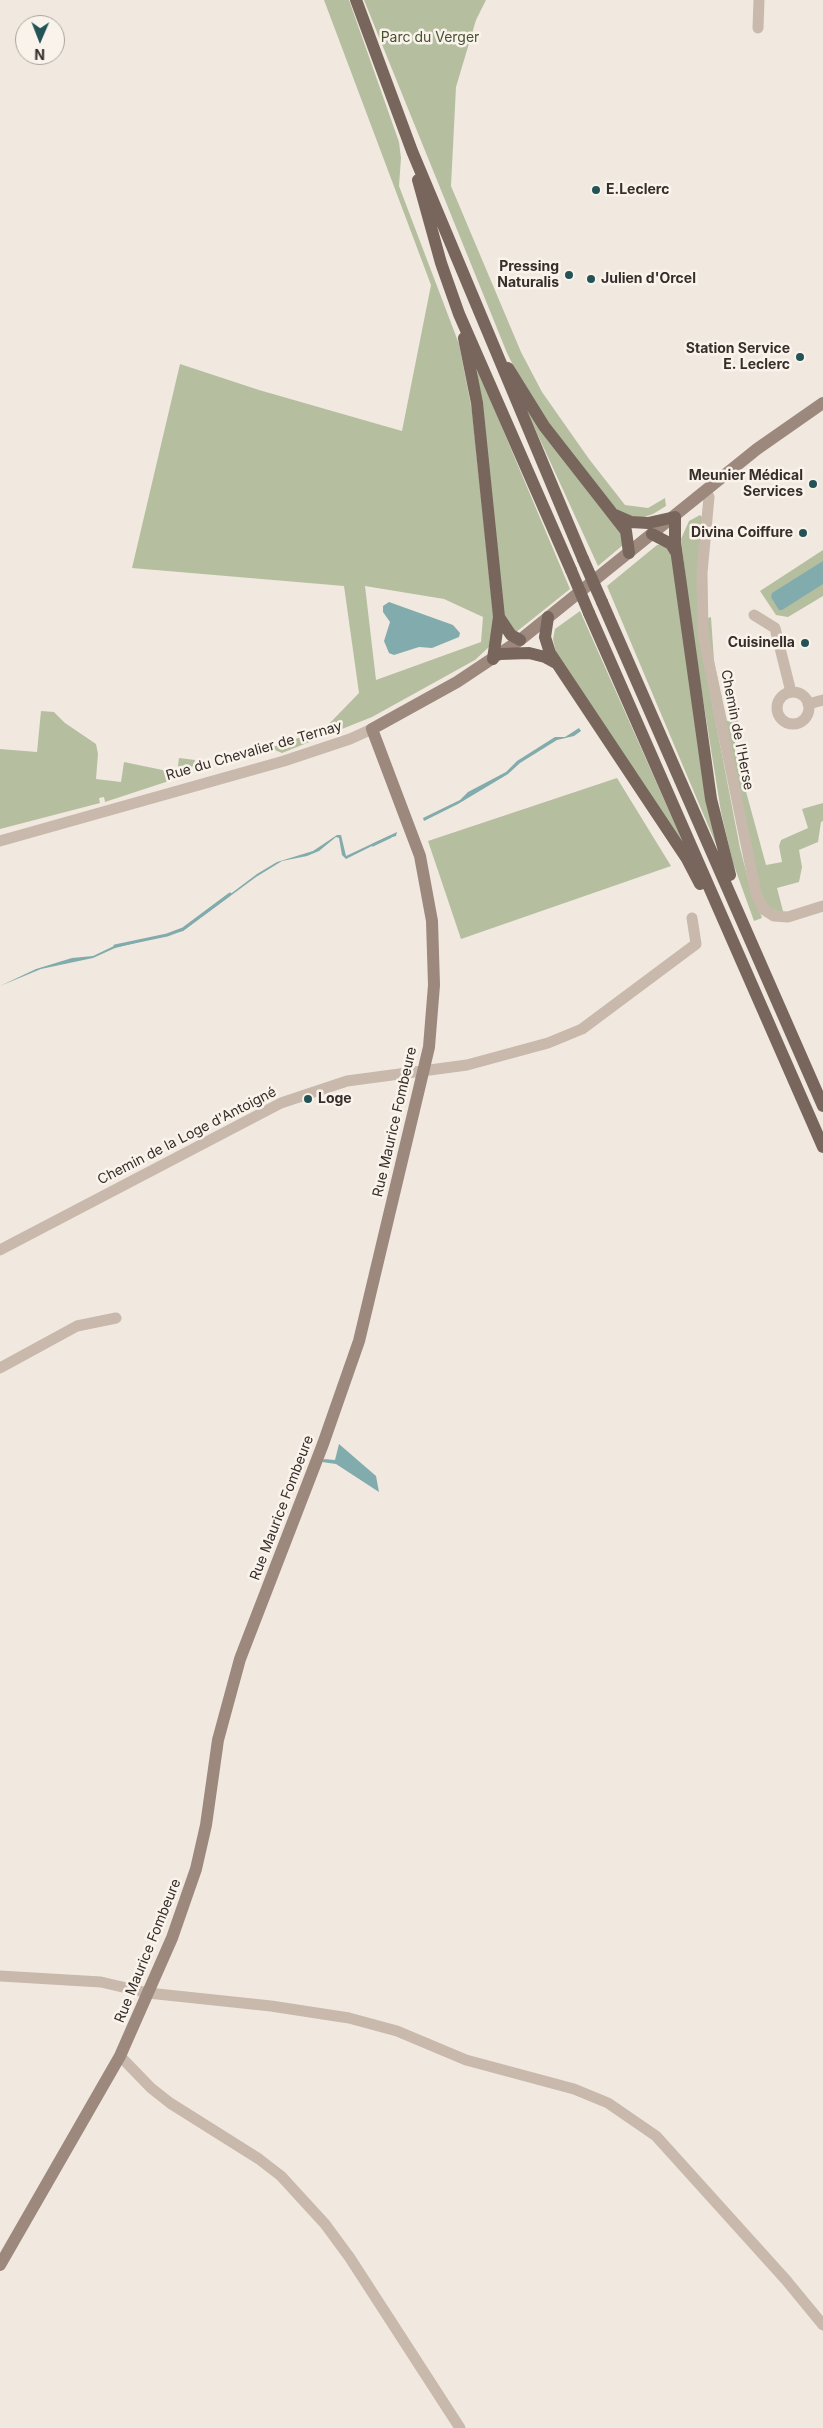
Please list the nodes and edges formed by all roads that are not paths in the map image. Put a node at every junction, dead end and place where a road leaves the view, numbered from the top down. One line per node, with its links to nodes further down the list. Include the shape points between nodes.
1 (356, 0): 4 (main road)
2 (759, 0): 3 (street)
3 (758, 28)
4 (412, 151): 5 (main road, via 428,220); 6 (main road)
5 (459, 314): 15 (main road, via 477,403); 28 (main road, bridge)
6 (494, 347): 9 (main road, via 544,426); 27 (main road, bridge, via 582,559)
7 (823, 403): 8 (street, Rue du Chevalier de Ternay, via 777,433)
8 (706, 491): 10 (street, Rue du Chevalier de Ternay); 25 (street, Chemin de l'Herse, via 709,497 702,573 703,634 756,893 763,909 774,916 788,917)
9 (615, 515): 10 (main road, via 631,522 648,523); 13 (main road, via 626,531)
10 (675, 517): 11 (street, Rue du Chevalier de Ternay); 12 (main road)
11 (652, 534): 12 (main road, via 671,544); 13 (street, Rue du Chevalier de Ternay)
12 (676, 552): 27 (main road, via 711,798 726,863 743,905)
13 (629, 553): 16 (street, Rue du Chevalier de Ternay)
14 (754, 615): 20 (street, via 775,628)
15 (498, 617): 17 (main road); 18 (main road)
16 (548, 617): 17 (street, Rue du Chevalier de Ternay); 19 (main road, via 545,637)
17 (520, 640): 18 (street, Rue du Chevalier de Ternay)
18 (497, 656): 19 (main road, via 529,653); 23 (street, Rue du Chevalier de Ternay, via 418,706)
19 (558, 664): 28 (main road, via 687,859)
20 (790, 692): 22 (street, via 804,696); 22 (street, via 778,702 778,712 784,720 793,724 802,720 808,713)
21 (823, 700): 22 (street)
22 (808, 704)
23 (372, 729): 24 (street, Rue du Chevalier de Ternay, via 284,761); 29 (street, Rue Maurice Fombeure, via 407,816 427,888 434,945 434,985 433,1018)
24 (0, 840)
25 (823, 906)
26 (692, 918): 29 (street, Chemin de la Loge d'Antoigné, via 696,944 582,1029 548,1043)
27 (744, 927): 30 (main road)
28 (728, 929): 31 (main road)
29 (423, 1072): 32 (street, Chemin de la Loge d'Antoigné, via 347,1081 281,1103); 36 (street, Rue Maurice Fombeure, via 359,1341 240,1659 218,1740 196,1869 172,1938)
30 (823, 1106)
31 (823, 1147)
32 (0, 1250)
33 (116, 1318): 34 (street, via 76,1326)
34 (0, 1368)
35 (0, 1976): 36 (street, via 101,1982)
36 (148, 1993): 37 (street, Rue Maurice Fombeure); 39 (street, via 349,2018 397,2031 466,2060 574,2089 608,2103 656,2136)
37 (120, 2056): 38 (street, Rue Maurice Fombeure); 40 (street, via 170,2103 259,2158 281,2176 350,2258)
38 (0, 2264)
39 (823, 2325)
40 (460, 2428)

